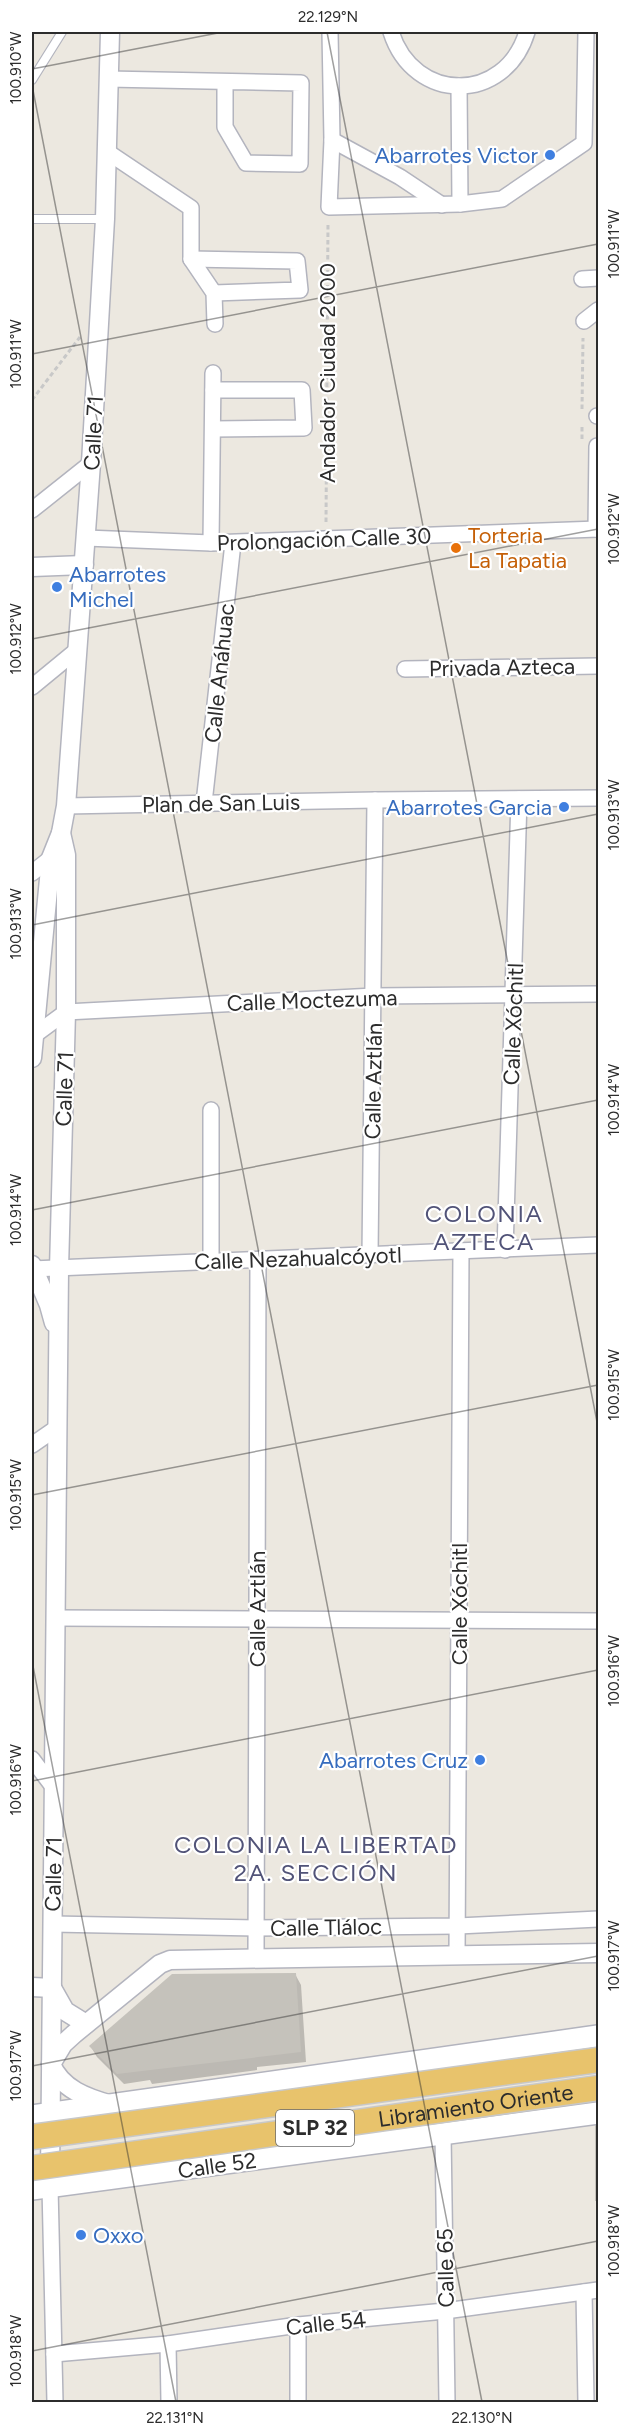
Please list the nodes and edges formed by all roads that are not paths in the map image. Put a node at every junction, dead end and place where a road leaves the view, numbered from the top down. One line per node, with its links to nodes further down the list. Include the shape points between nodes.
1 (62, 32): 8 (lane)
2 (110, 32): 7 (street, Calle 71)
3 (330, 32): 11 (street)
4 (392, 32): 10 (street, via 401,55 415,70 432,81)
5 (527, 32): 10 (street, via 517,55 503,70 486,81)
6 (586, 32): 13 (street, via 584,143 502,199)
7 (108, 79): 9 (street); 12 (street, Calle 71)
8 (32, 80)
9 (225, 82): 9 (street, via 301,83 300,164 246,163 225,127)
10 (459, 86): 13 (street)
11 (332, 140): 14 (street); 14 (street, via 329,207)
12 (106, 151): 16 (street, Calle 71); 17 (street, via 191,208)
13 (460, 204): 14 (street)
14 (442, 205)
15 (32, 219): 16 (lane)
16 (105, 219): 28 (street, Calle 71)
17 (191, 259): 20 (street); 20 (street, via 297,261 300,290)
18 (598, 278): 19 (street)
19 (582, 279)
20 (214, 293): 23 (street)
21 (598, 310): 22 (street)
22 (584, 321)
23 (215, 324)
24 (213, 373): 25 (street)
25 (213, 390): 26 (street); 26 (street, via 302,390 304,428)
26 (213, 429): 32 (street)
27 (589, 447): 30 (street)
28 (91, 463): 29 (street); 31 (street, Calle 71)
29 (32, 510)
30 (597, 529): 33 (street, Prolongación Calle 30)
31 (86, 538): 32 (street, Prolongación Calle 30); 34 (street, Calle 71)
32 (212, 543): 33 (street, Prolongación Calle 30)
33 (233, 543): 43 (street, Calle Anáhuac)
34 (84, 565): 35 (street); 36 (street, Calle 71)
35 (32, 567)
36 (77, 650): 39 (street); 44 (street, Calle 71)
37 (598, 666): 38 (street, Privada Azteca)
38 (405, 669)
39 (32, 687)
40 (598, 798): 41 (street, Plan de San Luis)
41 (519, 799): 42 (street, Plan de San Luis); 48 (street, Calle Xóchitl)
42 (375, 800): 43 (street, Plan de San Luis); 49 (street, Calle Aztlán)
43 (204, 803): 44 (street, Plan de San Luis)
44 (66, 806): 45 (street, Calle 71)
45 (58, 856): 46 (street); 50 (street, Calle 71); 51 (street, Calle 71)
46 (32, 873)
47 (598, 994): 48 (street, Calle Moctezuma)
48 (514, 995): 49 (street, Calle Moctezuma); 55 (street, Calle Xóchitl)
49 (374, 996): 50 (street, Calle Moctezuma); 57 (street, Calle Aztlán)
50 (66, 1012): 51 (street); 61 (street, Calle 71)
51 (33, 1036): 52 (street, Calle 71)
52 (32, 1058)
53 (211, 1110): 59 (street)
54 (598, 1245): 55 (street, Calle Nezahualcóyotl)
55 (505, 1250): 56 (street, Calle Nezahualcóyotl)
56 (461, 1251): 57 (street, Calle Nezahualcóyotl); 67 (street, Calle Xóchitl)
57 (370, 1255): 58 (street, Calle Nezahualcóyotl)
58 (258, 1260): 59 (street, Calle Nezahualcóyotl); 66 (street, Calle Aztlán)
59 (211, 1262): 61 (street, Calle Nezahualcóyotl)
60 (32, 1268): 61 (street, Calle Nezahualcóyotl); 62 (street, Calle 71, via 49,1305)
61 (59, 1269): 62 (street, Calle 71)
62 (59, 1345): 63 (street, Calle 71)
63 (58, 1427): 64 (street); 65 (street, Calle 71)
64 (32, 1445)
65 (56, 1618): 66 (street); 70 (street, Calle 71)
66 (257, 1619): 67 (street); 74 (street, Calle Aztlán)
67 (459, 1620): 68 (street); 73 (street, Calle Xóchitl)
68 (598, 1621)
69 (32, 1759): 70 (street)
70 (54, 1788): 72 (street, Calle 71)
71 (598, 1920): 73 (street, Calle Tláloc)
72 (53, 1924): 74 (street, Calle Tláloc); 79 (street, Calle 71)
73 (458, 1926): 74 (street, Calle Tláloc); 76 (street, Calle Xóchitl)
74 (256, 1928): 77 (street, Calle Aztlán)
75 (598, 1953): 76 (street, Calle Tláloc)
76 (457, 1956): 77 (street, Calle Tláloc)
77 (256, 1959): 80 (street, Calle Tláloc, via 170,1960)
78 (32, 1987): 79 (street)
79 (52, 1988): 80 (street, via 65,2011); 83 (street, Calle 71)
80 (86, 2024): 83 (street, Calle Tláloc, via 63,2044)
81 (598, 2037): 85 (main road)
82 (598, 2060): 89 (highway, Libramiento Oriente / SLP 32, bridge)
83 (51, 2064): 85 (street, via 59,2078 77,2092); 87 (street, Calle 71)
84 (598, 2088): 90 (highway, Libramiento Oriente / SLP 32, bridge)
85 (113, 2105): 87 (main road); 91 (main road, via 94,2115 84,2134 84,2146 102,2172)
86 (598, 2113): 88 (main road, Calle 52)
87 (41, 2114): 92 (street, Calle 71)
88 (443, 2134): 91 (main road, Calle 52); 94 (street, Calle 65)
89 (32, 2137)
90 (32, 2168)
91 (123, 2177): 92 (main road, Calle 52)
92 (41, 2188): 97 (street, Calle 71)
93 (592, 2291): 94 (street, Calle 54); 102 (street)
94 (445, 2311): 95 (street, Calle 54); 101 (street, Calle 65)
95 (298, 2325): 96 (street, Calle 54); 100 (street)
96 (168, 2344): 97 (street, Calle 54); 99 (street)
97 (54, 2354): 98 (street, Calle 71)
98 (55, 2403)
99 (169, 2403)
100 (298, 2403)
101 (447, 2403)
102 (586, 2403)

